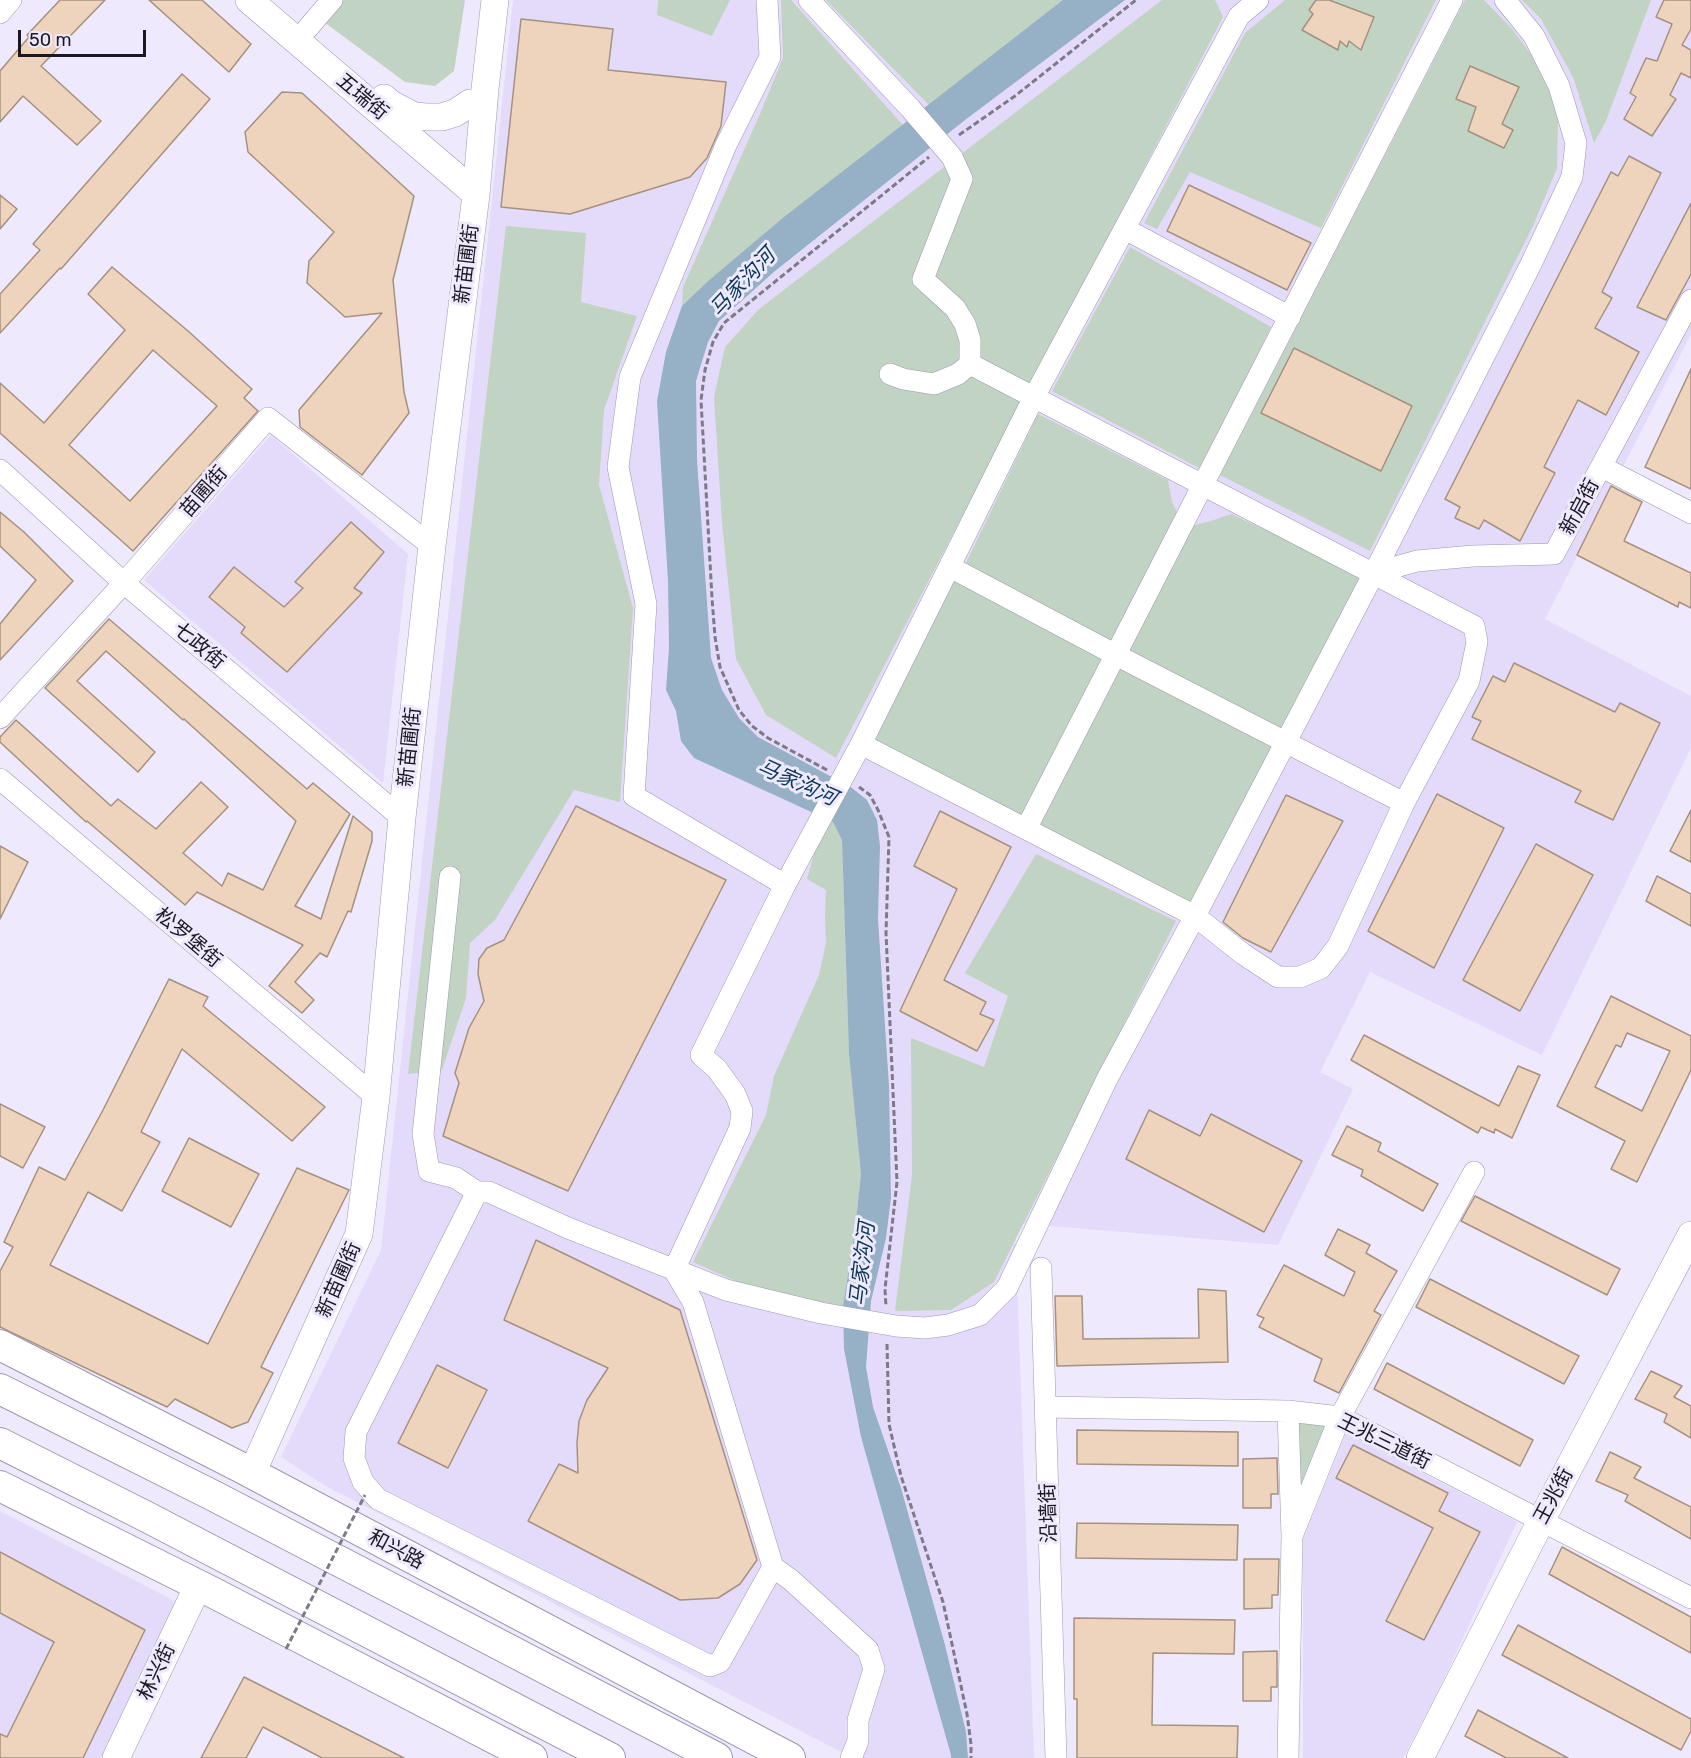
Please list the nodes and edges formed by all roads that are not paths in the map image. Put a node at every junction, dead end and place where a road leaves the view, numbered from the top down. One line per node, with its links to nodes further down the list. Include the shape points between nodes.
1 (11, 0): 13 (street)
2 (249, 0): 16 (main road, 五瑞街)
3 (274, 0): 14 (main road, 五瑞街)
4 (332, 0): 14 (street)
5 (480, 0): 15 (main road, 新苗圃街)
6 (495, 0): 16 (main road, 新苗圃街)
7 (767, 0): 40 (street, via 770,57 726,145 630,377 618,467 646,604 634,796)
8 (809, 0): 20 (street, via 910,108 945,150 962,180 923,279 955,308 965,324)
9 (1258, 0): 12 (street)
10 (1452, 0): 19 (street)
11 (1505, 0): 29 (street, via 1534,36 1560,86 1575,143 1572,177)
12 (1236, 8): 17 (street)
13 (0, 13)
14 (307, 29): 15 (main road, 五瑞街, via 391,104 414,116 442,117)
15 (470, 103): 16 (main road, 新苗圃街)
16 (469, 188): 27 (main road, 新苗圃街)
17 (1125, 229): 19 (street); 22 (street)
18 (1691, 300): 23 (street, 新启街)
19 (1290, 317): 25 (street)
20 (970, 364): 21 (street, via 934,384); 22 (street)
21 (890, 374)
22 (1034, 397): 25 (street); 28 (street)
23 (1602, 466): 26 (street); 29 (street, 新启街, via 1554,554 1417,561)
24 (0, 470): 30 (street, 七政街)
25 (1204, 485): 29 (street); 31 (street)
26 (1691, 513)
27 (428, 543): 30 (street, 苗圃街, via 268,418); 37 (main road, 新苗圃街)
28 (950, 567): 31 (street); 34 (street)
29 (1374, 573): 33 (street); 36 (street, via 1474,626 1477,642 1469,681)
30 (124, 583): 32 (street, 苗圃街); 37 (street, 七政街)
31 (1116, 655): 33 (street); 38 (street)
32 (0, 718)
33 (1286, 742): 36 (street); 41 (street)
34 (861, 744): 38 (street); 40 (street)
35 (0, 779): 42 (street, 松罗堡街)
36 (1404, 803): 41 (street, via 1338,946 1321,969 1300,977 1278,976)
37 (398, 815): 42 (main road, 新苗圃街)
38 (1026, 829): 41 (street)
39 (450, 877): 44 (street, via 423,1134 429,1171 456,1178)
40 (785, 885): 47 (street, via 701,1055 735,1094 742,1111 740,1128)
41 (1195, 916): 47 (street, via 1107,1079 1007,1288 980,1315 948,1326 889,1324 821,1313 726,1290)
42 (370, 1092): 54 (main road, 新苗圃街, via 359,1234)
43 (1474, 1172): 52 (street)
44 (477, 1192): 47 (street, via 489,1192); 59 (street, via 356,1432 354,1458 363,1482 378,1499 710,1666 720,1662)
45 (1691, 1235): 57 (main road, 王兆街)
46 (1041, 1268): 50 (street, 沿墙街)
47 (674, 1270): 59 (street, via 693,1302)
48 (0, 1345): 54 (highway, 和兴路)
49 (0, 1389): 68 (highway, 和兴路)
50 (1046, 1407): 51 (street, 王兆三道街); 71 (street, 沿墙街)
51 (1288, 1411): 52 (street, 王兆三道街); 58 (street)
52 (1340, 1417): 57 (street, 王兆三道街); 58 (street)
53 (0, 1443): 56 (highway)
54 (245, 1470): 69 (highway, 和兴路)
55 (0, 1486): 60 (highway)
56 (145, 1516): 60 (highway); 62 (highway)
57 (1541, 1521): 61 (street, 王兆三道街); 73 (main road, 王兆街)
58 (1292, 1536): 72 (street)
59 (773, 1567): 70 (street, via 868,1650 874,1669)
60 (204, 1589): 63 (main road, 林兴街); 64 (main road, 林兴街); 65 (highway)
61 (1691, 1598)
62 (544, 1724): 66 (highway); 67 (highway)
63 (116, 1758)
64 (134, 1758)
65 (532, 1758)
66 (583, 1758)
67 (610, 1758)
68 (717, 1758)
69 (790, 1758)
70 (851, 1758)
71 (1056, 1758)
72 (1288, 1758)
73 (1420, 1758)

